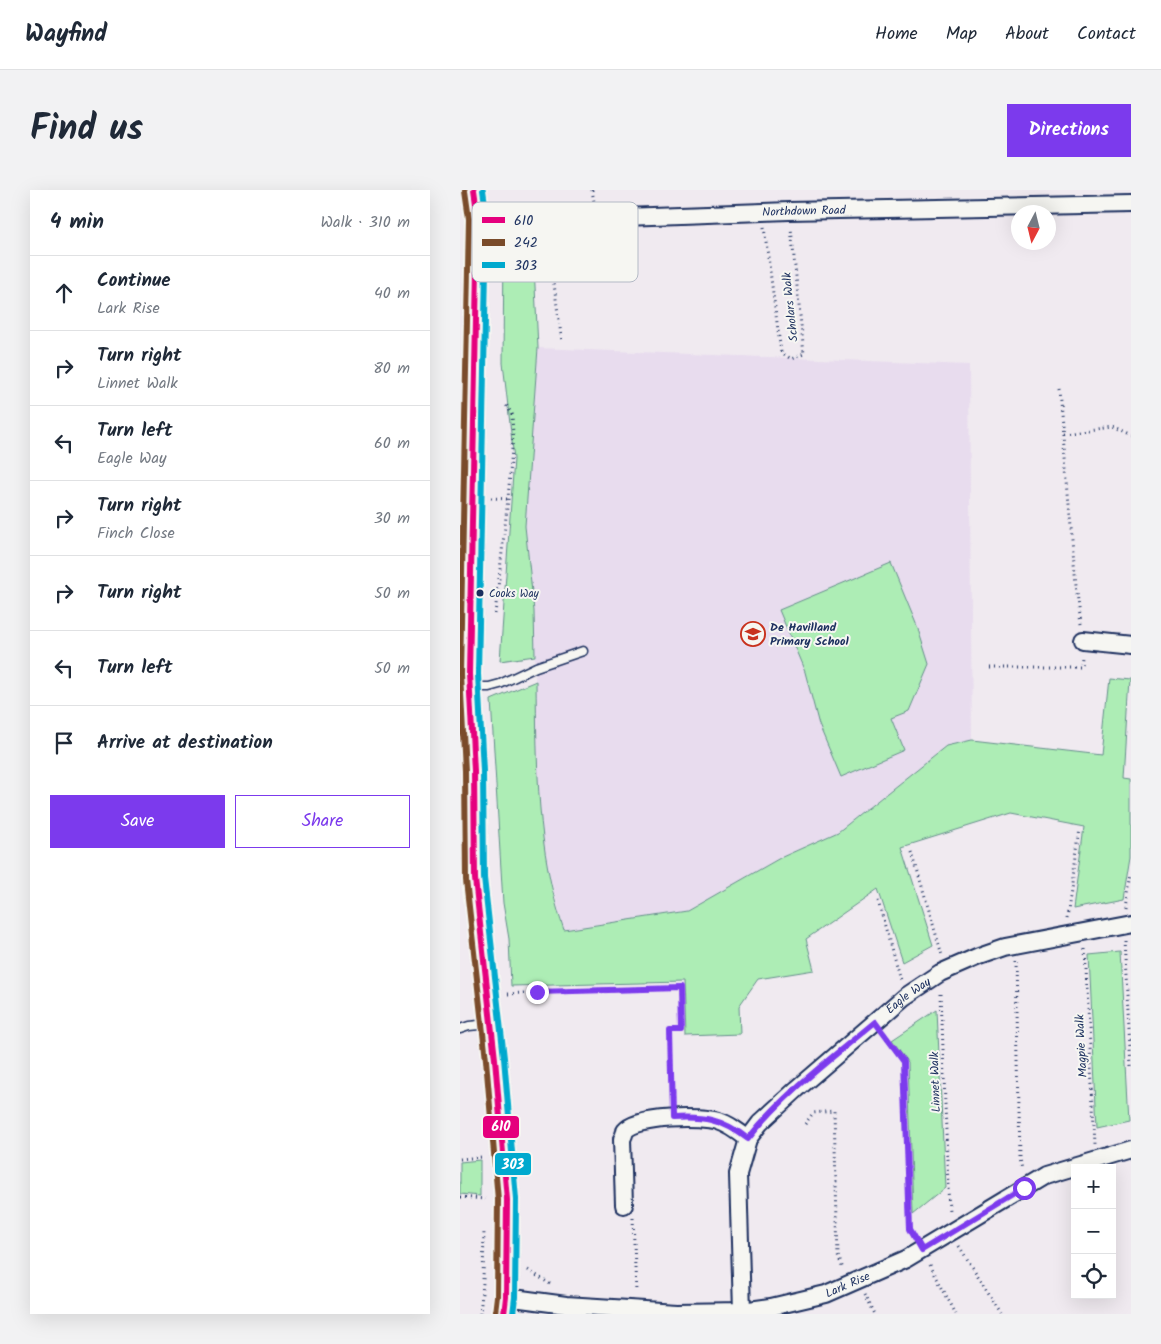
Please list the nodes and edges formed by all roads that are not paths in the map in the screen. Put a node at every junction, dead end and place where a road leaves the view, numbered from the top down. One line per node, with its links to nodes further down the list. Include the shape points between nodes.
1 (1131, 204): 2 (street, Northdown Road)
2 (638, 215)
3 (474, 282): 4 (street)
4 (467, 407): 8 (street)
5 (1083, 640): 6 (street)
6 (1131, 645)
7 (582, 651): 8 (lane, via 536,666 490,687)
8 (466, 678): 10 (street, via 474,771 476,879)
9 (1127, 924): 12 (street, Eagle Way, via 1015,945 943,972 904,997 796,1089)
10 (491, 1023): 11 (lane); 15 (street, via 507,1200)
11 (460, 1029)
12 (748, 1139): 14 (street, via 719,1121 695,1117 634,1125 625,1131 622,1138); 16 (street, Eagle Way, via 738,1174)
13 (1131, 1150): 16 (street, Lark Rise, via 1044,1176 906,1259 826,1294)
14 (624, 1205)
15 (505, 1306): 16 (street, Lark Rise)
16 (742, 1311)

